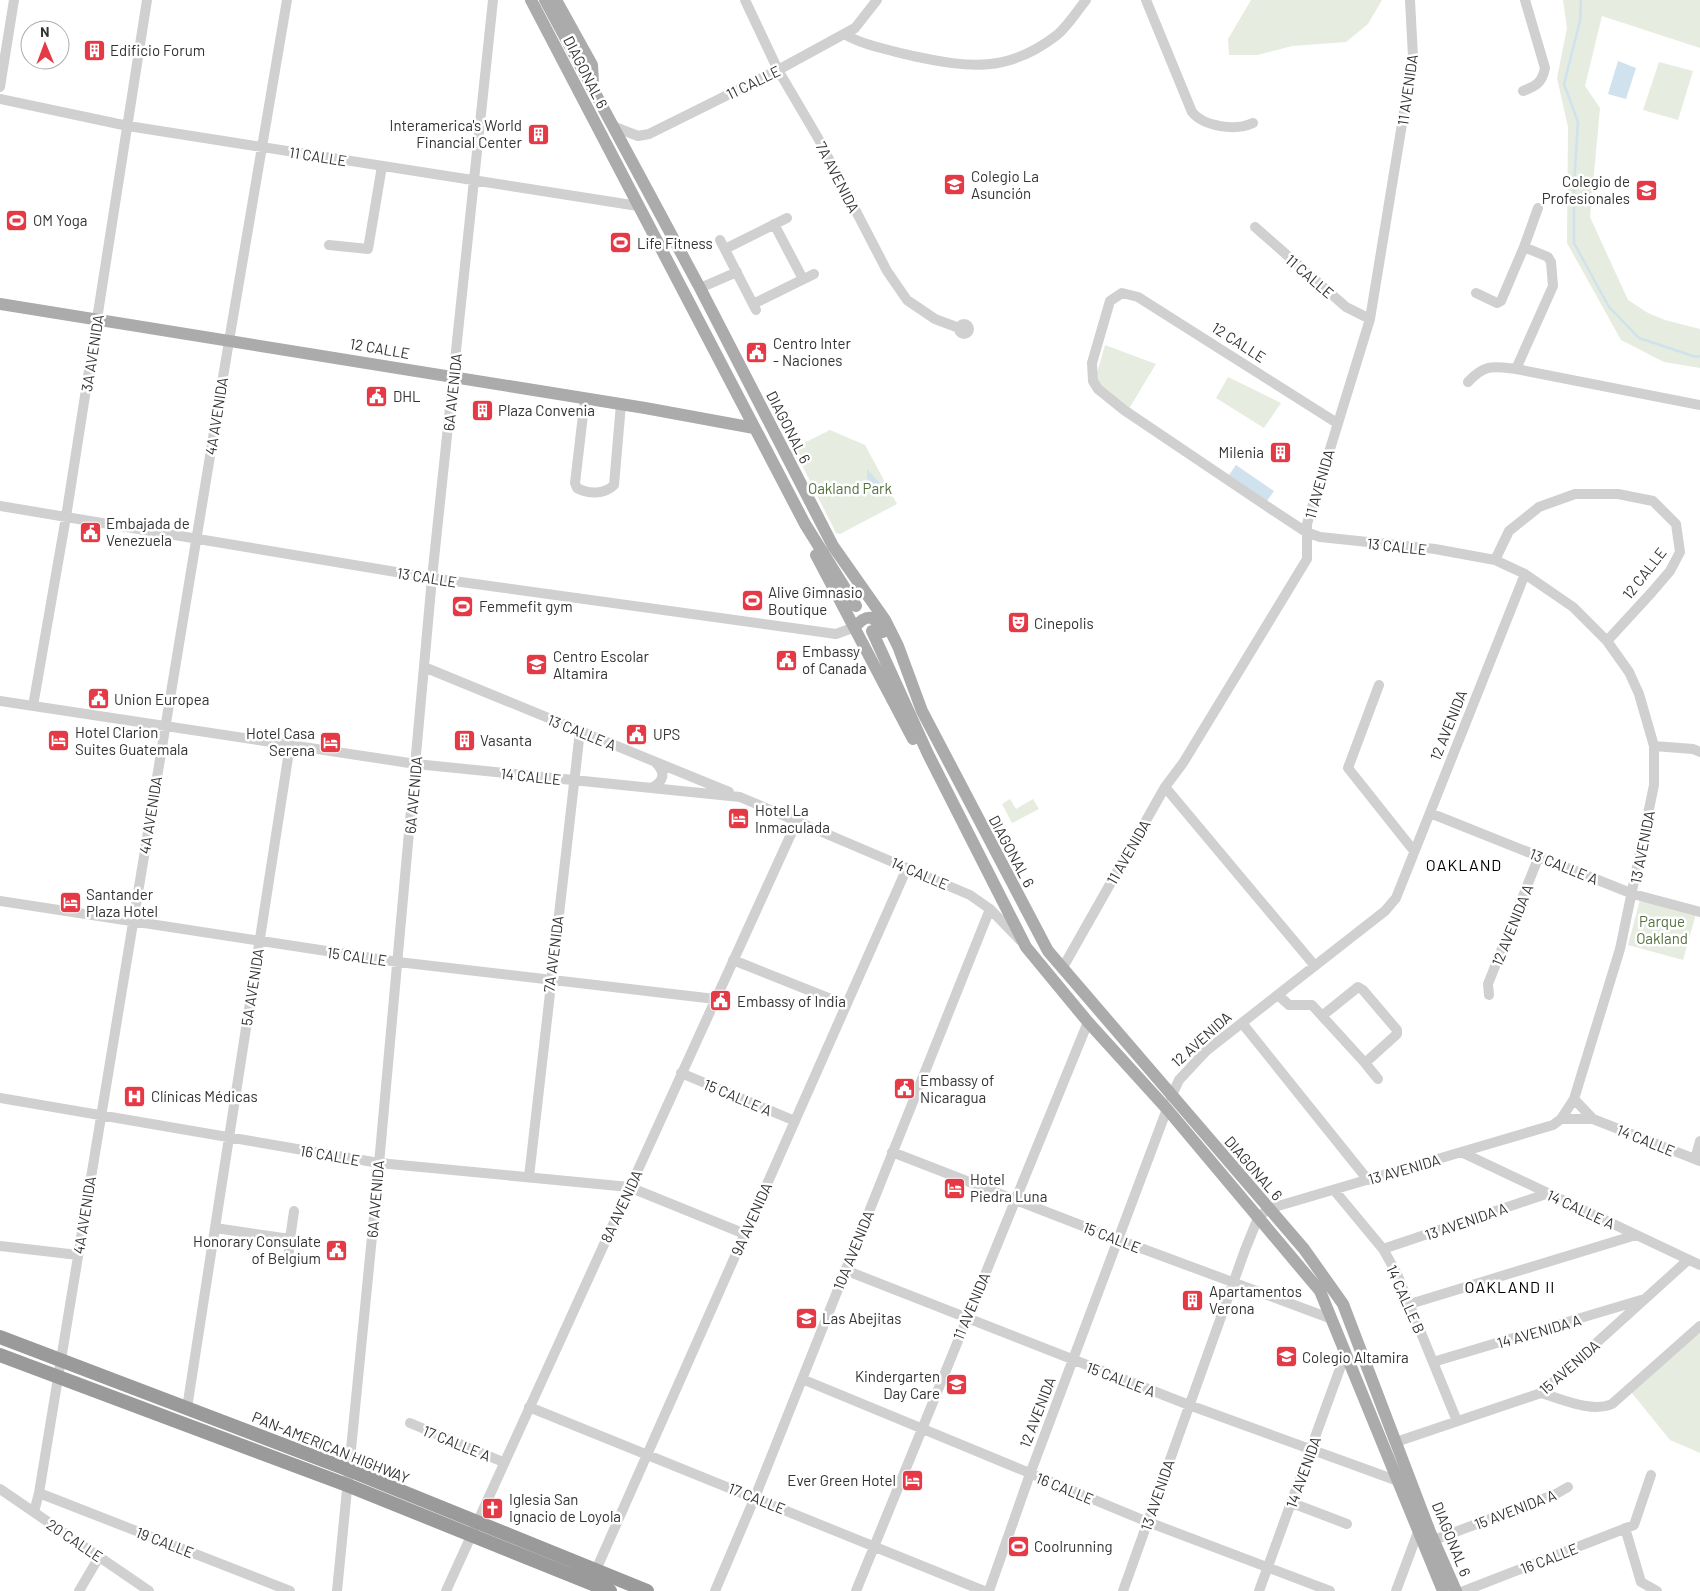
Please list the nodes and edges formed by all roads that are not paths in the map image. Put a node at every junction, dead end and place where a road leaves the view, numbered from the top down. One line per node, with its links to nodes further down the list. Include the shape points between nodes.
1 (14, 0): 17 (street)
2 (147, 0): 21 (street, 3A AVENIDA)
3 (288, 0): 23 (street, 4A AVENIDA)
4 (493, 0): 25 (street, 6A AVENIDA)
5 (531, 0): 26 (main road, DIAGONAL 6)
6 (545, 0): 16 (main road, DIAGONAL 6)
7 (556, 0): 16 (main road, via 592,65)
8 (745, 0): 15 (street, 7A AVENIDA)
9 (877, 0): 14 (street, 11 CALLE, via 855,28)
10 (1086, 0): 14 (street, via 1058,34 1017,59 988,66 946,63 855,41)
11 (1146, 0): 20 (street, via 1197,118 1211,124 1242,126)
12 (1410, 0): 39 (street, 11 AVENIDA, via 1413,57)
13 (1525, 0): 18 (street, via 1545,68 1538,85)
14 (844, 34): 15 (street, 11 CALLE)
15 (778, 70): 22 (street, 11 CALLE, via 648,134 638,136); 41 (street, 7A AVENIDA, via 818,138 887,271 907,300 935,319)
16 (593, 85): 22 (main road, DIAGONAL 6)
17 (0, 86)
18 (1523, 91)
19 (0, 99): 21 (street, 11 CALLE)
20 (1253, 123)
21 (128, 126): 23 (street, 11 CALLE); 40 (street, 3A AVENIDA)
22 (615, 127): 36 (main road, DIAGONAL 6)
23 (264, 147): 24 (street, 11 CALLE); 42 (street, 4A AVENIDA)
24 (382, 166): 25 (street, 11 CALLE); 31 (street, via 368,250)
25 (474, 180): 26 (street, 11 CALLE); 45 (street, 6A AVENIDA)
26 (638, 206): 48 (main road, DIAGONAL 6)
27 (1538, 208): 32 (street)
28 (787, 218): 29 (street)
29 (774, 224): 33 (street, via 723,245); 35 (street)
30 (1255, 227): 39 (street, 11 CALLE, via 1346,307)
31 (329, 245)
32 (1524, 248): 37 (street, via 1501,301 1497,303); 44 (street, via 1548,257 1553,286)
33 (737, 272): 35 (street, via 755,307); 36 (street)
34 (814, 274): 35 (street)
35 (802, 279)
36 (700, 288): 43 (main road, DIAGONAL 6)
37 (1476, 293)
38 (0, 304): 40 (main road, 12 CALLE)
39 (1370, 319): 53 (street, 11 AVENIDA)
40 (97, 320): 42 (main road, 12 CALLE); 56 (street, 3A AVENIDA)
41 (959, 328)
42 (229, 340): 45 (main road, 12 CALLE); 58 (street, 4A AVENIDA)
43 (740, 367): 48 (main road); 69 (main road, DIAGONAL 6, via 831,544 885,620)
44 (1516, 369): 47 (street, via 1480,369); 51 (street)
45 (454, 377): 49 (main road, 12 CALLE); 61 (street, 6A AVENIDA)
46 (1093, 381): 53 (street, 12 CALLE, via 1092,363 1110,301 1122,293 1138,297); 57 (street, 13 CALLE, via 1124,410)
47 (1468, 382)
48 (738, 395): 52 (main road, via 735,413); 54 (main road, DIAGONAL 6)
49 (585, 398): 50 (main road, 12 CALLE); 50 (street, via 575,483 583,491 601,492 614,485)
50 (621, 404): 52 (main road, 12 CALLE)
51 (1700, 405)
52 (716, 420): 54 (main road, 12 CALLE)
53 (1337, 423): 57 (street, 11 AVENIDA)
54 (754, 428): 62 (main road, DIAGONAL 6, via 805,524 811,545)
55 (0, 506): 56 (street, 13 CALLE)
56 (66, 517): 58 (street, 13 CALLE); 71 (street, 3A AVENIDA)
57 (1306, 532): 59 (street, 13 CALLE, via 1336,540 1435,549); 82 (street, 11 AVENIDA, via 1307,559 1302,569)
58 (196, 538): 61 (street, 13 CALLE); 72 (street, 4A AVENIDA)
59 (1495, 560): 60 (street, 13 CALLE); 66 (street, 12 CALLE, via 1509,531 1539,507 1557,500 1575,494 1618,494 1653,500 1676,524 1680,552 1664,578)
60 (1525, 574): 66 (street, 13 CALLE, via 1573,608); 86 (street, 12 AVENIDA)
61 (432, 578): 65 (street, 13 CALLE); 67 (street, 6A AVENIDA)
62 (852, 610): 63 (main road, DIAGONAL 6); 65 (street, via 846,627)
63 (855, 627): 65 (street, 13 CALLE); 69 (main road, via 865,618 877,620 909,691); 77 (main road, DIAGONAL 6, via 917,746)
64 (872, 631): 77 (main road, DIAGONAL 6)
65 (836, 634)
66 (1607, 641): 75 (street, 13 CALLE, via 1629,672 1639,694)
67 (424, 667): 73 (street, 13 CALLE A); 79 (street, 6A AVENIDA)
68 (1379, 685): 88 (street, via 1348,768)
69 (916, 696): 101 (main road, DIAGONAL 6, via 1013,886 1048,951)
70 (0, 701): 71 (street, 14 CALLE)
71 (33, 706): 72 (street, 14 CALLE)
72 (165, 726): 74 (street, 14 CALLE); 95 (street, 4A AVENIDA)
73 (580, 731): 78 (street, 13 CALLE A); 80 (street, 7A AVENIDA)
74 (290, 745): 79 (street, 14 CALLE); 96 (street, 5A AVENIDA)
75 (1654, 746): 76 (street); 91 (street, 13 AVENIDA, via 1654,784)
76 (1700, 752)
77 (928, 754): 97 (main road, DIAGONAL 6)
78 (655, 762): 81 (street, 13 CALLE A); 83 (street, via 664,776)
79 (416, 764): 80 (street, 14 CALLE); 99 (street, 6A AVENIDA)
80 (575, 780): 83 (street, 14 CALLE); 102 (street, 7A AVENIDA)
81 (703, 782): 84 (street, via 708,787); 85 (street, 13 CALLE A)
82 (1165, 787): 100 (street); 101 (street, 11 AVENIDA)
83 (651, 788): 84 (street, 14 CALLE)
84 (704, 794): 85 (street, 14 CALLE)
85 (740, 798): 87 (street, 14 CALLE)
86 (1430, 813): 88 (street, 12 AVENIDA); 89 (street, 13 CALLE A)
87 (797, 821): 90 (street, 14 CALLE); 98 (street, 8A AVENIDA)
88 (1414, 851): 100 (street, 12 AVENIDA, via 1396,898 1385,911)
89 (1539, 856): 91 (street, 13 CALLE A); 104 (street, 12 AVENIDA A, via 1488,984)
90 (907, 868): 93 (street, 14 CALLE, via 970,895); 106 (street, 9A AVENIDA)
91 (1633, 894): 94 (street, 13 CALLE A); 115 (street, 13 AVENIDA, via 1620,949)
92 (0, 901): 95 (street, 15 CALLE)
93 (990, 909): 97 (street, 14 CALLE); 123 (street, 10A AVENIDA)
94 (1700, 912)
95 (133, 921): 96 (street, 15 CALLE); 117 (street, 4A AVENIDA)
96 (259, 942): 99 (street, 15 CALLE); 121 (street, 5A AVENIDA)
97 (1026, 946): 108 (main road, DIAGONAL 6)
98 (733, 960): 105 (street, 8A AVENIDA); 106 (street)
99 (398, 962): 102 (street, 15 CALLE); 126 (street, 6A AVENIDA)
100 (1315, 966): 103 (street, 12 AVENIDA)
101 (1062, 970): 113 (main road, DIAGONAL 6)
102 (550, 979): 105 (street, 15 CALLE); 127 (street, 7A AVENIDA)
103 (1278, 995): 107 (street, via 1289,1005 1312,1005); 109 (street, 12 AVENIDA)
104 (1489, 995)
105 (715, 999): 111 (street, 8A AVENIDA)
106 (846, 1005): 120 (street, 9A AVENIDA)
107 (1322, 1016): 110 (street); 110 (street, via 1353,990 1358,987 1363,990 1398,1032)
108 (1088, 1022): 116 (main road, DIAGONAL 6); 132 (street, 11 AVENIDA)
109 (1242, 1023): 113 (street, 12 AVENIDA, via 1188,1070); 128 (street)
110 (1365, 1063): 112 (street)
111 (681, 1073): 120 (street, 15 CALLE A); 129 (street, 8A AVENIDA)
112 (1378, 1079)
113 (1171, 1097): 116 (main road, 12 AVENIDA); 133 (main road, DIAGONAL 6)
114 (0, 1098): 117 (street, 16 CALLE)
115 (1574, 1099): 118 (street, 14 CALLE); 119 (street, 13 AVENIDA)
116 (1166, 1110): 135 (main road, DIAGONAL 6); 140 (street, 12 AVENIDA)
117 (101, 1116): 121 (street, 16 CALLE); 143 (street, 4A AVENIDA)
118 (1593, 1118): 119 (street, 14 CALLE); 125 (street, 14 CALLE)
119 (1561, 1119): 124 (street, 13 AVENIDA)
120 (795, 1121): 137 (street, 9A AVENIDA)
121 (229, 1137): 126 (street, 16 CALLE); 136 (street, 5A AVENIDA)
122 (1700, 1141): 125 (street)
123 (892, 1152): 132 (street, 15 CALLE); 147 (street, 10A AVENIDA)
124 (1461, 1152): 128 (street, 13 AVENIDA); 131 (street, 14 CALLE A)
125 (1697, 1160)
126 (379, 1163): 127 (street, 16 CALLE); 173 (street, 6A AVENIDA)
127 (529, 1177): 129 (street, 16 CALLE)
128 (1368, 1180): 130 (street, 13 AVENIDA)
129 (630, 1187): 137 (street, 16 CALLE); 164 (street, 8A AVENIDA)
130 (1334, 1190): 133 (street, 13 AVENIDA); 142 (street, 14 CALLE B)
131 (1549, 1193): 138 (street, 14 CALLE A); 142 (street, 13 AVENIDA A)
132 (1016, 1199): 140 (street, 15 CALLE); 151 (street, 11 AVENIDA)
133 (1268, 1209): 135 (street, 13 AVENIDA); 169 (main road, DIAGONAL 6, via 1318,1266 1343,1304)
134 (294, 1211): 139 (street)
135 (1258, 1218): 148 (street, 13 AVENIDA); 152 (main road, DIAGONAL 6, via 1320,1291)
136 (215, 1228): 139 (street); 165 (street, 5A AVENIDA)
137 (745, 1234): 171 (street, 9A AVENIDA)
138 (1636, 1235): 144 (street, 14 CALLE A); 150 (street)
139 (290, 1239): 145 (street)
140 (1119, 1240): 148 (street, 15 CALLE); 158 (street, 12 AVENIDA)
141 (0, 1246): 143 (street)
142 (1382, 1249): 150 (street, 14 CALLE B)
143 (78, 1255): 157 (street, 4A AVENIDA)
144 (1688, 1260): 146 (street, 14 CALLE A); 149 (street, 15 AVENIDA)
145 (288, 1261)
146 (1700, 1265)
147 (845, 1270): 151 (street, 15 CALLE A); 161 (street, 10A AVENIDA)
148 (1235, 1282): 152 (street, 15 CALLE); 163 (street, 13 AVENIDA)
149 (1645, 1299): 159 (street, 14 AVENIDA A); 162 (street, 15 AVENIDA)
150 (1410, 1304): 159 (street, 14 CALLE B)
151 (966, 1318): 158 (street, 15 CALLE A); 168 (street, 11 AVENIDA)
152 (1332, 1319): 155 (main road, DIAGONAL 6)
153 (1700, 1326): 162 (street, via 1604,1408)
154 (0, 1337): 157 (highway, PAN-AMERICAN HIGHWAY)
155 (1346, 1352): 170 (street, 14 AVENIDA); 176 (main road, DIAGONAL 6)
156 (0, 1355): 160 (highway, PAN-AMERICAN HIGHWAY)
157 (60, 1361): 160 (street, 4A AVENIDA); 165 (highway, PAN-AMERICAN HIGHWAY)
158 (1074, 1361): 163 (street, 15 CALLE A); 174 (street, 12 AVENIDA)
159 (1433, 1362): 166 (street, 14 CALLE B)
160 (57, 1377): 177 (highway, PAN-AMERICAN HIGHWAY); 180 (street, 4A AVENIDA)
161 (802, 1379): 168 (street, 16 CALLE); 181 (street, 10A AVENIDA)
162 (1541, 1394): 166 (street, 15 AVENIDA)
163 (1189, 1405): 170 (street, 15 CALLE A); 185 (street, 13 AVENIDA)
164 (529, 1407): 171 (street, 17 CALLE); 172 (street, 8A AVENIDA)
165 (187, 1408): 173 (highway, PAN-AMERICAN HIGHWAY)
166 (1457, 1421): 169 (street, 15 AVENIDA)
167 (410, 1423): 172 (street, 17 CALLE A)
168 (922, 1426): 174 (street, 16 CALLE); 191 (street, 11 AVENIDA)
169 (1396, 1442): 190 (main road, DIAGONAL 6)
170 (1311, 1451): 176 (street, 15 CALLE A); 182 (street, 14 AVENIDA)
171 (647, 1455): 181 (street, 17 CALLE); 194 (street, 9A AVENIDA)
172 (504, 1462): 184 (street, 8A AVENIDA)
173 (348, 1470): 177 (street, 6A AVENIDA); 184 (highway, PAN-AMERICAN HIGHWAY)
174 (1030, 1474): 185 (street, 16 CALLE); 205 (street, 12 AVENIDA)
175 (1651, 1475): 187 (street)
176 (1398, 1481): 188 (main road, DIAGONAL 6)
177 (346, 1485): 189 (highway, PAN-AMERICAN HIGHWAY); 198 (street, 6A AVENIDA)
178 (1568, 1487): 190 (street, 15 AVENIDA A)
179 (0, 1489): 183 (street, 20 CALLE)
180 (39, 1493): 183 (street, 4A AVENIDA); 197 (street, 19 CALLE)
181 (755, 1497): 191 (street, 17 CALLE); 202 (street, 10A AVENIDA)
182 (1292, 1503): 186 (street); 193 (street, 14 AVENIDA)
183 (34, 1512): 192 (street, 20 CALLE)
184 (476, 1522): 189 (street, 8A AVENIDA); 194 (highway, PAN-AMERICAN HIGHWAY)
185 (1148, 1522): 193 (street, 16 CALLE); 206 (street, 13 AVENIDA)
186 (1347, 1524)
187 (1629, 1527): 212 (street, 16 CALLE); 213 (street, via 1641,1582)
188 (1418, 1532): 209 (street); 210 (main road, DIAGONAL 6)
189 (470, 1535): 199 (street, 8A AVENIDA); 200 (highway, PAN-AMERICAN HIGHWAY)
190 (1434, 1540): 211 (main road, DIAGONAL 6)
191 (873, 1546): 203 (street, 11 AVENIDA); 204 (street, 17 CALLE)
192 (99, 1557): 195 (street); 196 (street, 20 CALLE)
193 (1268, 1568): 207 (street, 14 AVENIDA); 208 (street, 16 CALLE)
194 (596, 1570): 201 (highway, PAN-AMERICAN HIGHWAY)
195 (79, 1591)
196 (149, 1591)
197 (290, 1591)
198 (337, 1591)
199 (446, 1591)
200 (610, 1591)
201 (647, 1591)
202 (715, 1591)
203 (856, 1591)
204 (984, 1591)
205 (989, 1591)
206 (1123, 1591)
207 (1259, 1591)
208 (1330, 1591)
209 (1396, 1591)
210 (1443, 1591)
211 (1456, 1591)
212 (1464, 1591)
213 (1657, 1591)

